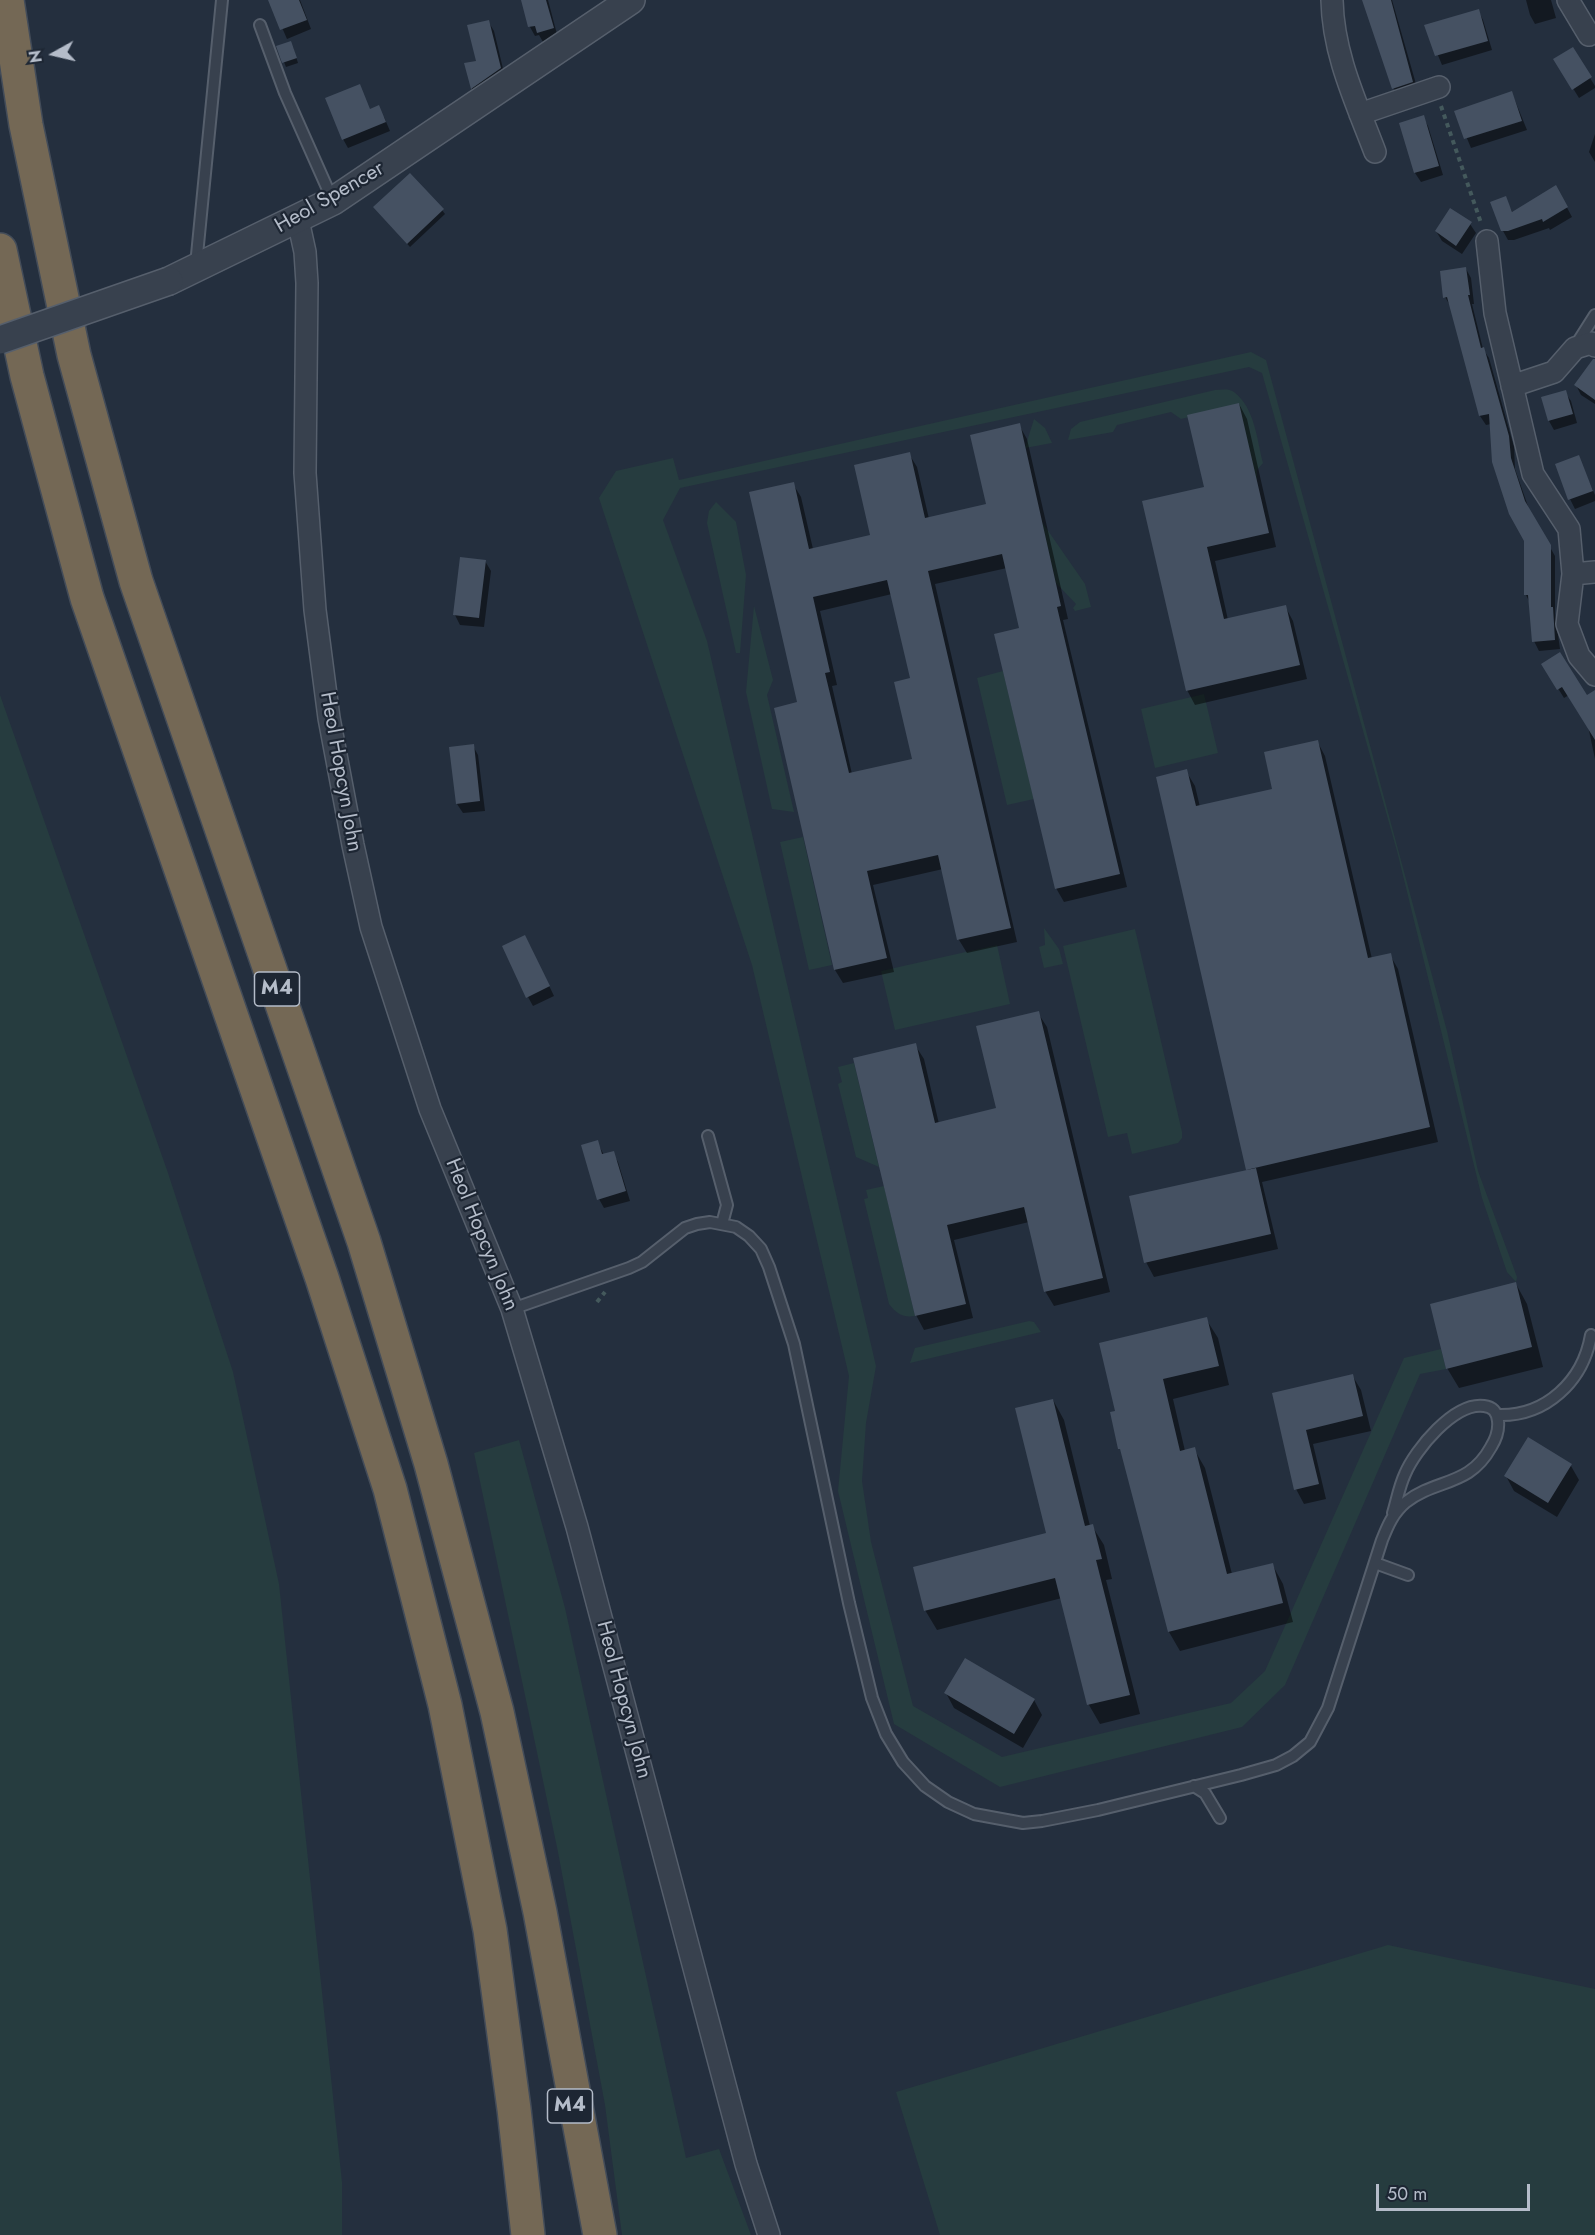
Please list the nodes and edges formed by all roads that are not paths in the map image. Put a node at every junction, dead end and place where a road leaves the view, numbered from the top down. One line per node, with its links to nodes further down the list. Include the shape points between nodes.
1 (7, 0): 33 (highway, M4, via 26,125 74,355 136,581 364,1242 431,1464 497,1712)
2 (222, 0): 15 (lane)
3 (631, 0): 11 (street, Heol Spencer)
4 (1332, 0): 9 (street, via 1341,65)
5 (1568, 0): 7 (street)
6 (260, 25): 11 (lane)
7 (1589, 35)
8 (1440, 97): 9 (street)
9 (1360, 114): 10 (street)
10 (1375, 152)
11 (333, 201): 12 (street, Heol Spencer)
12 (298, 220): 15 (street, Heol Spencer); 25 (street, Heol Hopcyn John, via 307,283 305,473 315,610 329,718 353,845 371,927 430,1109)
13 (1487, 241): 19 (street, via 1495,313)
14 (0, 250): 34 (highway, M4, via 27,376 87,598 322,1278 390,1489 445,1705 490,1929)
15 (195, 269): 17 (street, Heol Spencer, bridge)
16 (1595, 315): 18 (lane)
17 (0, 340)
18 (1585, 347): 19 (street, via 1554,372)
19 (1512, 386): 21 (street, via 1533,474 1569,529)
20 (1595, 572): 21 (street)
21 (1573, 574): 22 (street, via 1568,624 1579,656)
22 (1595, 675)
23 (708, 1136): 24 (lane, via 727,1205)
24 (722, 1224): 25 (lane, via 710,1222 685,1228 629,1269); 31 (lane, via 749,1236 761,1249 773,1278 794,1344 872,1698 885,1734 903,1761 925,1786 948,1802 974,1814 1023,1823 1098,1810)
25 (512, 1309): 39 (street, Heol Hopcyn John, via 577,1527 746,2164)
26 (1591, 1335): 27 (lane, via 1588,1352 1568,1386 1524,1413)
27 (1497, 1415): 28 (lane, via 1496,1439 1479,1465 1463,1477 1428,1489); 28 (lane, via 1492,1408 1473,1406 1435,1432 1405,1472)
28 (1393, 1513): 29 (lane)
29 (1375, 1563): 30 (lane); 31 (lane, via 1328,1708 1310,1742 1276,1765)
30 (1408, 1575)
31 (1194, 1786): 32 (lane, via 1205,1793)
32 (1220, 1818)
33 (552, 1978): 37 (highway, M4, via 580,2178); 38 (highway)
34 (514, 2109): 35 (highway); 36 (highway, M4)
35 (517, 2235)
36 (528, 2235)
37 (584, 2235)
38 (600, 2235)
39 (769, 2235)

